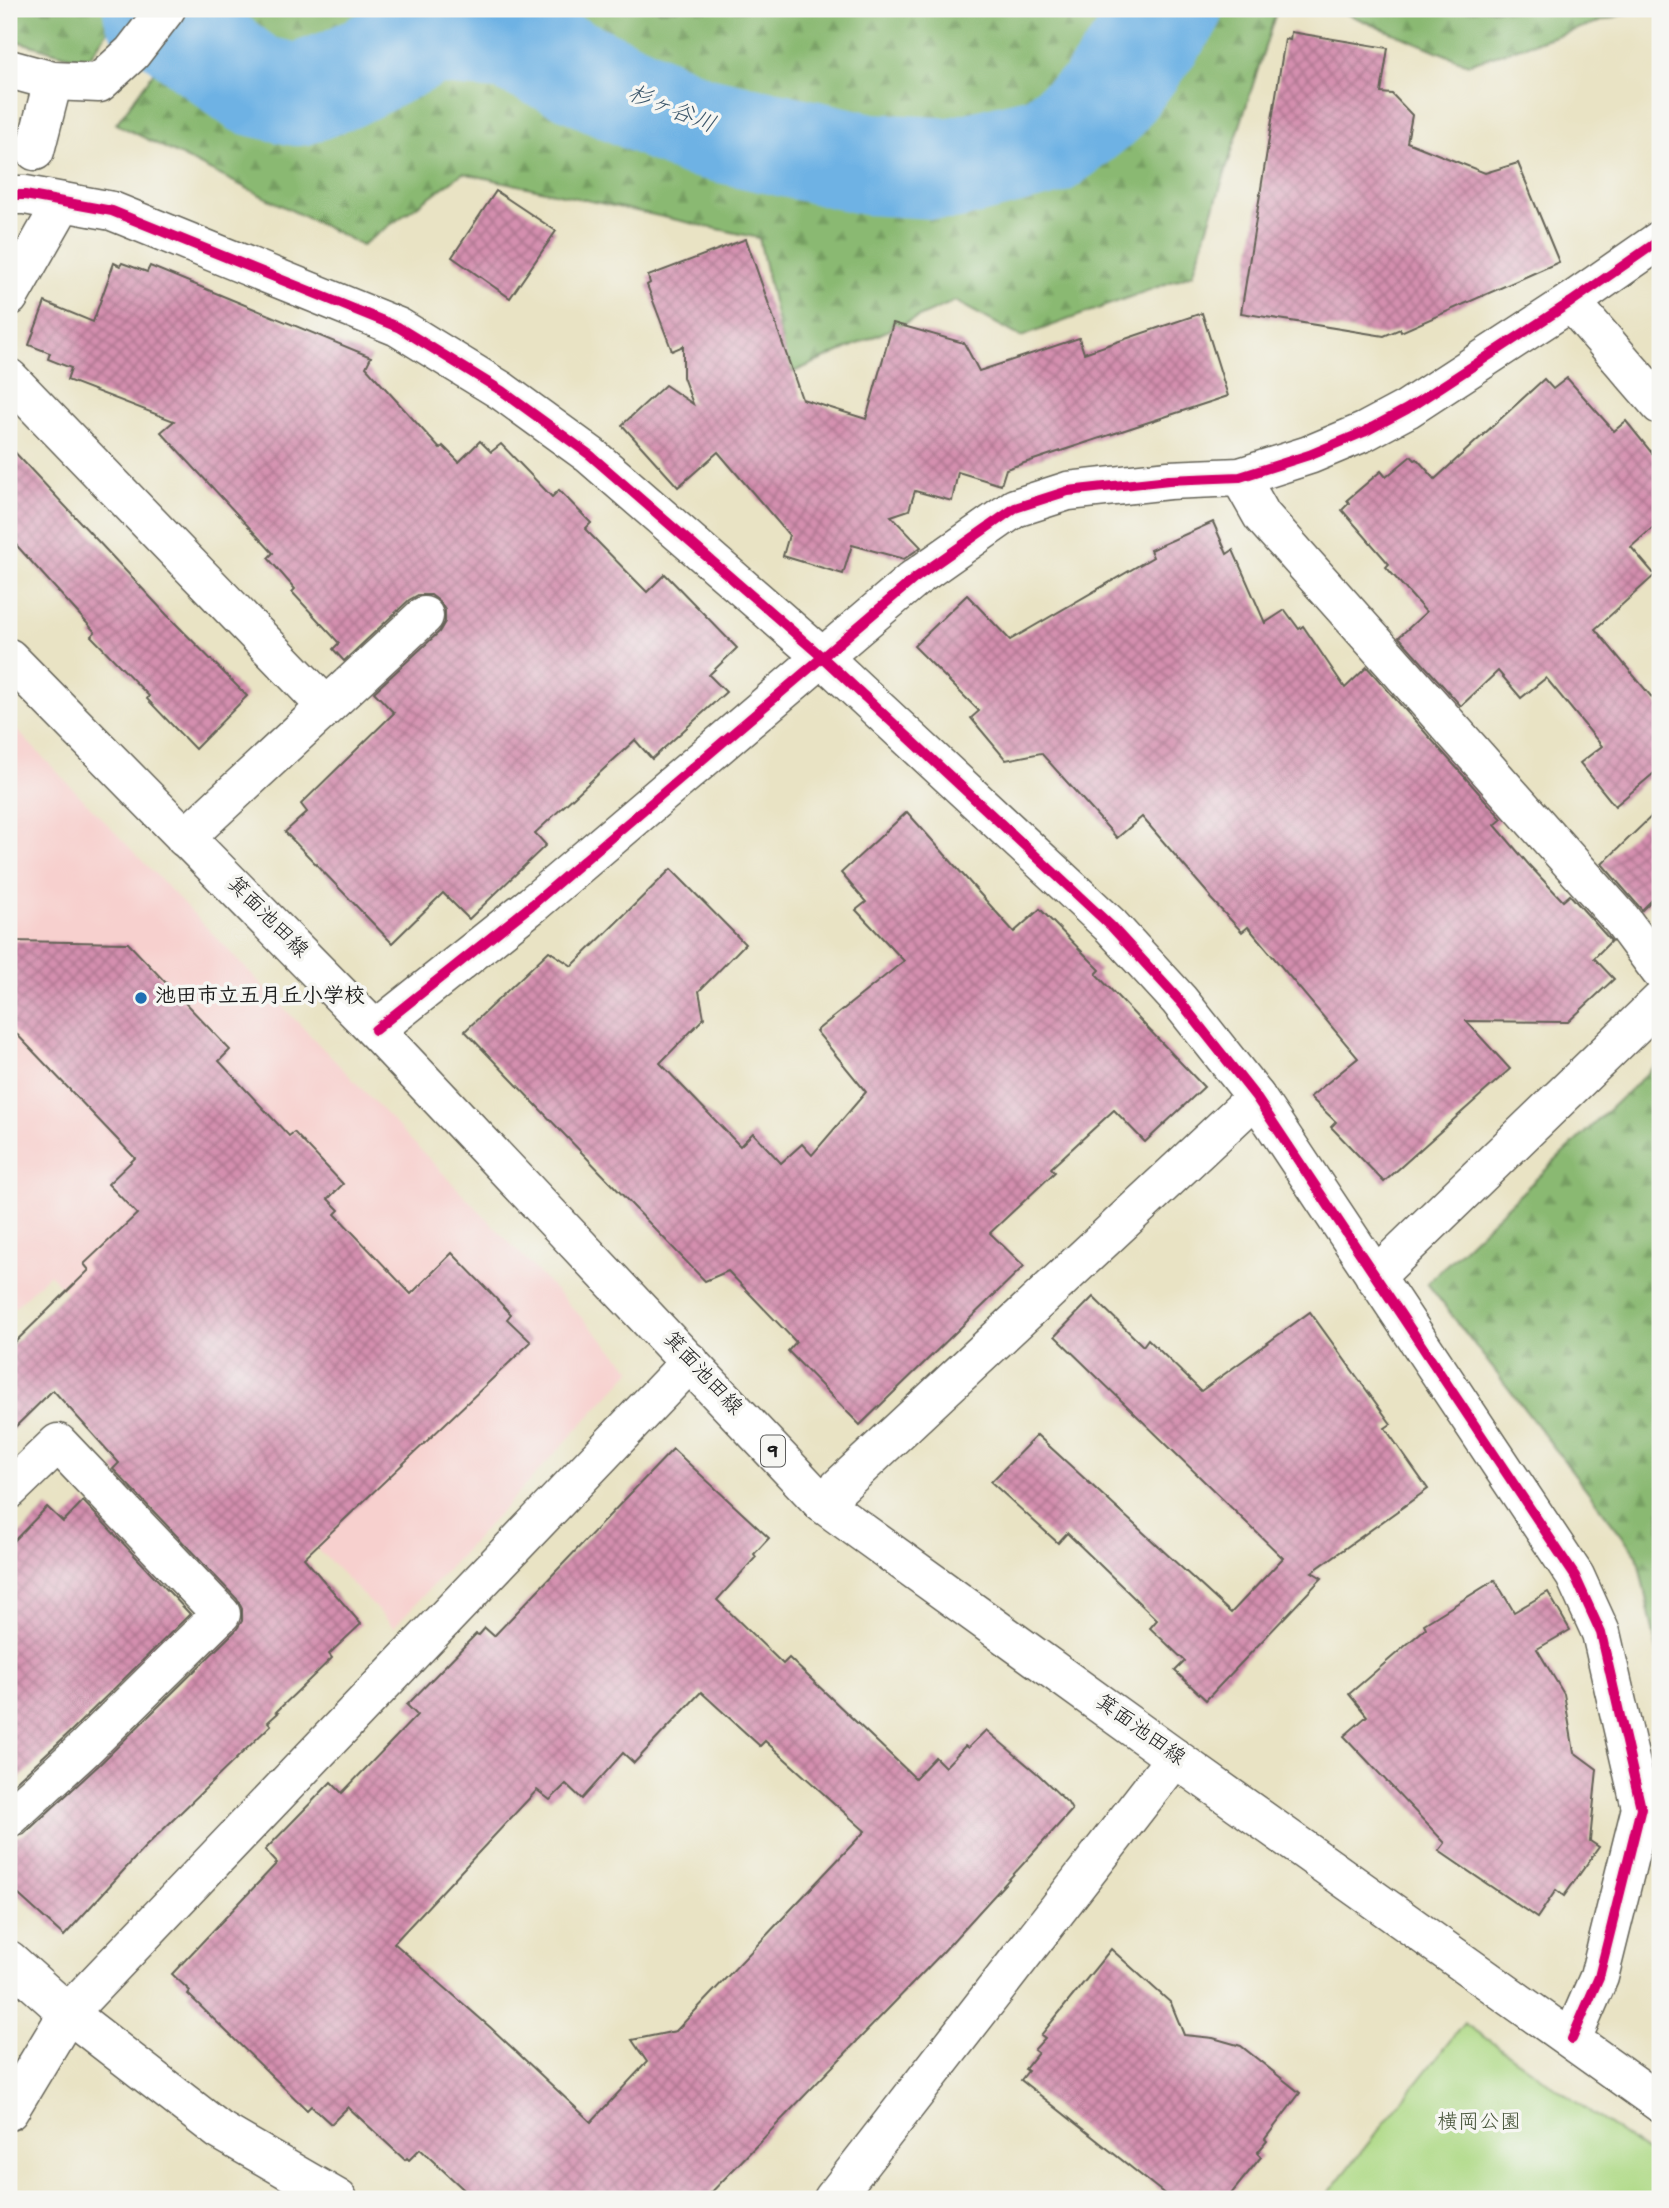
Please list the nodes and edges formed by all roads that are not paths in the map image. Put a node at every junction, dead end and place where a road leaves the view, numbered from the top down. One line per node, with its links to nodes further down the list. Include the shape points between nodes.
1 (166, 9): 3 (street, via 132,53 99,83)
2 (9, 69): 3 (street)
3 (53, 81): 4 (street)
4 (35, 151)
5 (9, 195): 6 (street)
6 (63, 202): 8 (street); 14 (street, via 111,211 398,327 502,391 590,454)
7 (1660, 240): 9 (street)
8 (9, 297)
9 (1571, 302): 11 (street); 12 (street, via 1364,432)
10 (9, 378): 16 (street)
11 (1660, 405)
12 (1240, 477): 14 (street, via 1069,491 1015,508 914,579); 18 (street, via 1262,516 1622,919)
13 (424, 616): 16 (street)
14 (821, 656): 20 (street, via 533,904); 21 (street, via 1111,926 1179,1000)
15 (9, 658): 17 (street, 箕面池田線 / 9)
16 (326, 705): 17 (street)
17 (185, 838): 20 (street, 箕面池田線 / 9)
18 (1660, 971)
19 (1660, 1001): 22 (street)
20 (375, 1030): 23 (street, 箕面池田線 / 9)
21 (1256, 1097): 22 (street); 25 (street)
22 (1375, 1277): 27 (street, via 1574,1576 1601,1633)
23 (690, 1362): 25 (street, 箕面池田線 / 9); 30 (street)
24 (9, 1490): 28 (street, via 58,1443 221,1614)
25 (822, 1503): 26 (street, 箕面池田線 / 9)
26 (1175, 1758): 31 (street, 箕面池田線 / 9); 35 (street)
27 (1651, 1811): 31 (street, via 1600,1977)
28 (9, 1818)
29 (9, 1960): 30 (street)
30 (68, 2012): 33 (street); 34 (street, via 219,2130)
31 (1572, 2039): 32 (street, 箕面池田線 / 9)
32 (1660, 2103)
33 (9, 2111)
34 (338, 2199)
35 (833, 2199)

